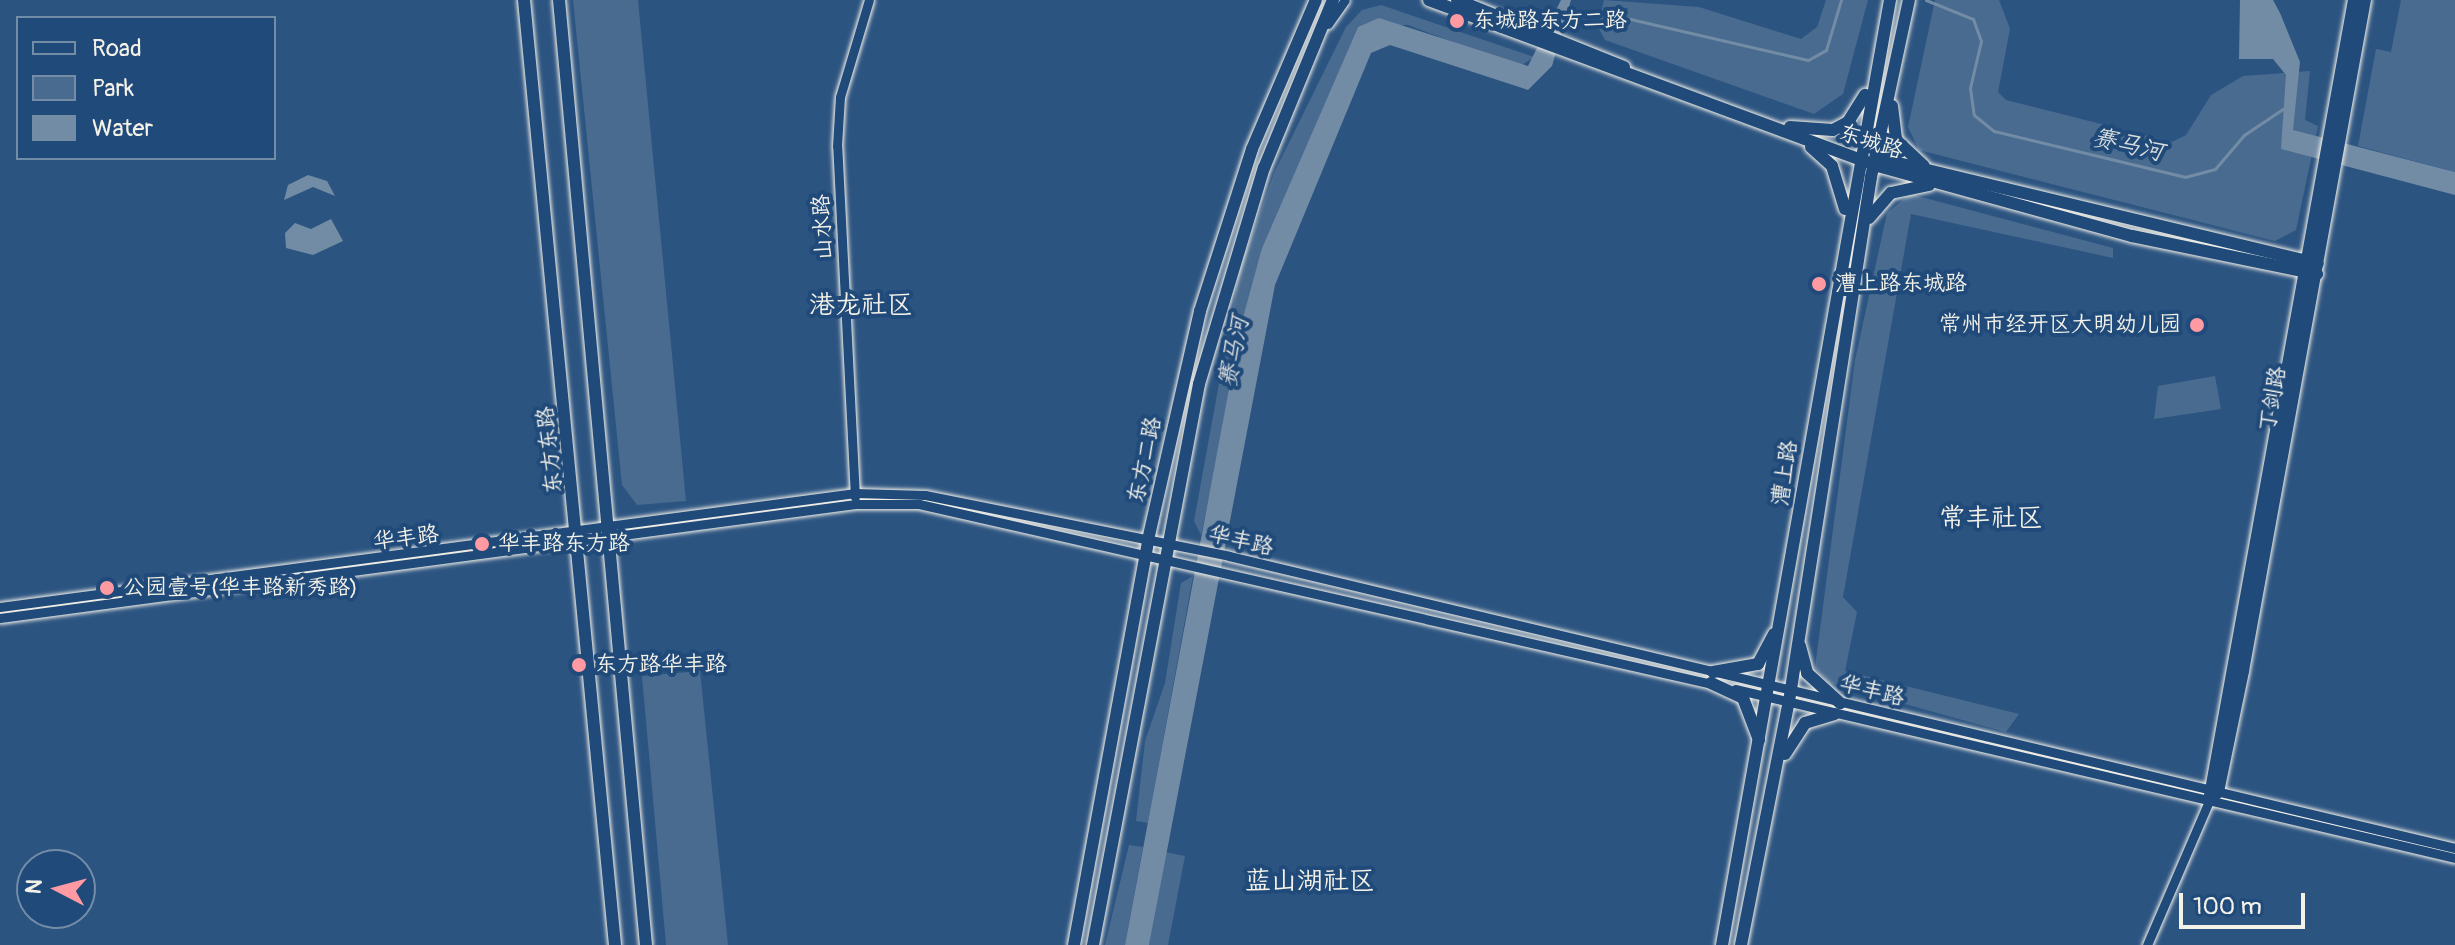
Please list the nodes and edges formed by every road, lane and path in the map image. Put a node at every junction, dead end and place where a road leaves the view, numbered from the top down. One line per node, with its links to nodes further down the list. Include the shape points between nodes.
1 (524, 0): 32 (main road, 东方东路)
2 (559, 0): 31 (main road)
3 (869, 0): 29 (street, 山水路, via 840,97 837,146)
4 (1309, 0): 14 (street)
5 (1316, 0): 14 (main road, 东方二路)
6 (1333, 0): 15 (main road, 东方二路)
7 (1345, 0): 15 (street)
8 (1429, 0): 16 (main road, 东城路)
9 (1457, 0): 16 (main road, 东城路)
10 (2354, 0): 22 (main road, 丁剑路)
11 (2365, 0): 22 (main road, 丁剑路)
12 (1889, 3): 18 (main road, 漕上路)
13 (1907, 6): 19 (main road, 漕上路)
14 (1308, 24): 33 (main road, 东方二路, via 1219,242)
15 (1323, 30): 34 (main road, 东方二路, via 1233,260)
16 (1535, 37): 17 (main road, 东城路)
17 (1563, 48): 20 (main road, 东城路); 21 (main road, 东城路)
18 (1881, 51): 20 (main road, via 1848,122 1818,132); 23 (main road, 漕上路)
19 (1892, 87): 24 (main road, 漕上路); 25 (main road, via 1896,140 1905,154)
20 (1790, 127): 23 (main road, 东城路)
21 (1798, 138): 23 (main road, 东城路); 26 (main road, via 1832,166)
22 (2331, 141): 28 (main road, 丁剑路)
23 (1859, 156): 24 (main road, 东城路); 26 (main road, 漕上路)
24 (1874, 161): 25 (main road, 东城路); 27 (main road, 漕上路)
25 (1938, 179): 27 (main road, via 1910,185 1872,208); 28 (main road, 东城路)
26 (1846, 224): 35 (main road, 漕上路)
27 (1858, 255): 38 (main road, 漕上路)
28 (2312, 268): 47 (main road, 丁剑路)
29 (855, 493): 30 (street, 山水路); 31 (street, 华丰路); 33 (street, 华丰路, via 963,500)
30 (855, 504): 31 (street, 华丰路); 33 (street, 华丰路, via 962,508)
31 (611, 534): 32 (street, 华丰路); 51 (main road)
32 (579, 540): 36 (street, 华丰路); 37 (street, 华丰路); 50 (main road, 东方东路)
33 (1147, 546): 34 (street, 华丰路); 52 (main road, 东方二路)
34 (1164, 549): 39 (street, 华丰路, via 1192,562); 39 (street, 华丰路, via 1194,548 1229,556); 53 (main road, 东方二路)
35 (1785, 601): 39 (main road, via 1758,664); 40 (main road, 漕上路)
36 (0, 607)
37 (0, 618)
38 (1798, 638): 41 (main road, 漕上路); 44 (main road, via 1807,673)
39 (1712, 678): 40 (street, 华丰路); 42 (street, 华丰路); 45 (main road, via 1743,698 1752,712)
40 (1773, 684): 41 (street, 华丰路); 42 (main road, 漕上路)
41 (1791, 689): 43 (main road, 漕上路); 44 (street, 华丰路)
42 (1770, 699): 43 (street, 华丰路); 45 (main road, 漕上路)
43 (1788, 703): 44 (street, 华丰路); 46 (main road, 漕上路)
44 (1838, 708): 46 (main road, via 1805,723); 47 (street, 华丰路)
45 (1760, 756): 54 (main road, 漕上路)
46 (1776, 772): 55 (main road, 漕上路)
47 (2211, 794): 48 (street, 华丰路); 49 (street, 华丰路); 56 (street, 丁剑路)
48 (2455, 848)
49 (2455, 858)
50 (615, 945)
51 (646, 945)
52 (1074, 945)
53 (1093, 945)
54 (1722, 945)
55 (1741, 945)
56 (2147, 945)

